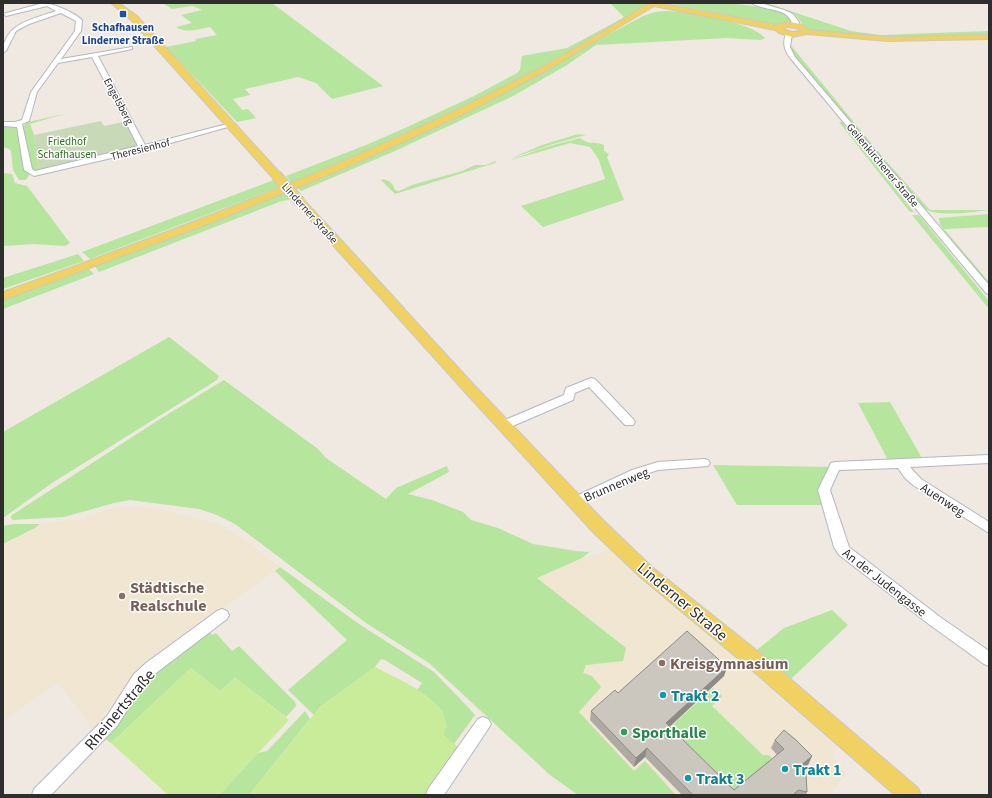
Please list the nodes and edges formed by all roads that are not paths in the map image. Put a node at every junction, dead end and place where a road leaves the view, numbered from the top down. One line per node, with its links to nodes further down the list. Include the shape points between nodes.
1 (115, 3): 21 (main road, Linderner Straße, via 134,18)
2 (653, 3): 5 (main road); 8 (main road)
3 (754, 3): 10 (street, via 791,15 796,22)
4 (47, 4): 6 (street); 7 (street)
5 (684, 10): 8 (main road, via 661,9); 11 (main road)
6 (62, 11): 16 (street, via 20,24); 18 (street, via 79,20 78,31)
7 (5, 14): 9 (street)
8 (636, 15): 24 (main road, via 488,98 324,174)
9 (13, 19)
10 (795, 26): 11 (main road, via 785,25); 12 (main road, via 803,28)
11 (779, 28): 13 (main road)
12 (806, 32): 13 (main road, via 798,35); 14 (main road, via 888,39)
13 (789, 34): 23 (street, Geilenkirchener Straße, via 786,44 793,58)
14 (989, 37)
15 (130, 48): 17 (street)
16 (3, 51)
17 (94, 54): 18 (street); 22 (street, Engelsberg)
18 (55, 62): 20 (street, via 34,92 25,121)
19 (3, 124): 20 (street)
20 (16, 124): 22 (street, Theresienhof, via 20,126 28,170 34,174)
21 (231, 125): 22 (street, Theresienhof); 26 (main road, Linderner Straße, bridge)
22 (143, 148)
23 (989, 292)
24 (3, 296)
25 (629, 422): 26 (street, via 591,382 570,391 569,397)
26 (504, 425): 30 (main road, Linderner Straße)
27 (989, 460): 29 (street, An der Judengasse)
28 (704, 463): 30 (street, Brunnenweg, via 658,466 636,473)
29 (902, 464): 31 (street, Auenweg, via 917,482); 33 (street, An der Judengasse, via 835,466 824,490 841,547 859,564)
30 (576, 501): 37 (main road, Linderner Straße, via 646,572 753,659)
31 (989, 528)
32 (222, 616): 35 (street, Rheinertstraße, via 139,679 112,721)
33 (989, 659)
34 (484, 724): 36 (street)
35 (40, 795)
36 (434, 795)
37 (911, 795)

